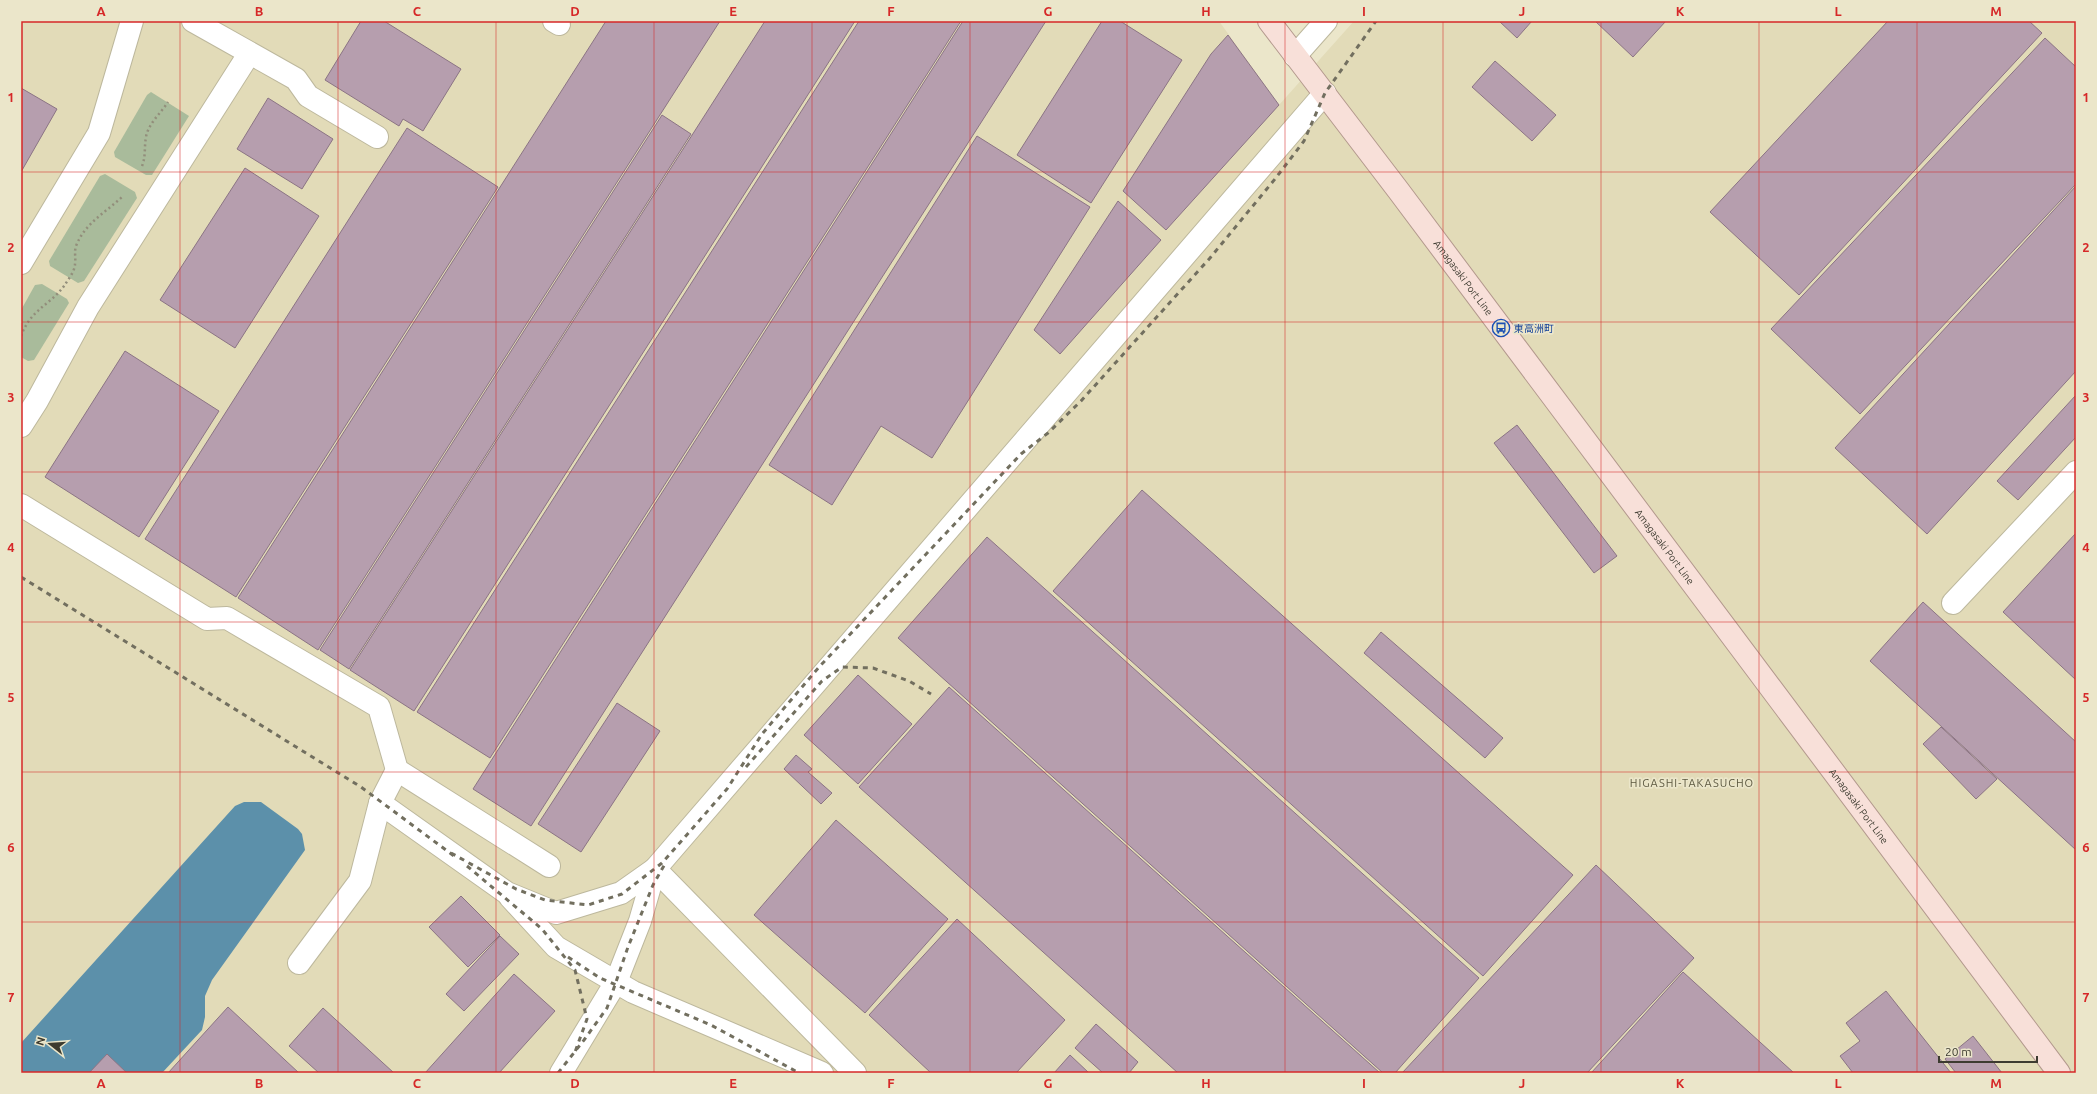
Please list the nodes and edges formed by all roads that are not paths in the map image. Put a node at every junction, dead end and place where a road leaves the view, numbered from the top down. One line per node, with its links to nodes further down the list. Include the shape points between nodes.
1 (132, 21): 9 (lane, via 99,134)
2 (193, 21): 5 (lane)
3 (1268, 21): 6 (main road, Amagasaki Port Line)
4 (1326, 21): 6 (lane)
5 (249, 54): 8 (lane, via 296,79 308,96); 10 (lane)
6 (1295, 56): 7 (main road, Amagasaki Port Line)
7 (1326, 94): 18 (lane); 25 (main road, Amagasaki Port Line)
8 (377, 137)
9 (21, 262)
10 (29, 397): 11 (lane)
11 (21, 426)
12 (2076, 472): 14 (lane)
13 (21, 505): 15 (lane, via 207,619 227,618 379,707)
14 (1953, 603)
15 (397, 770): 16 (lane); 17 (lane)
16 (380, 804): 19 (lane); 20 (lane, via 360,881)
17 (549, 866)
18 (655, 869): 19 (lane, via 621,894 556,913); 21 (lane, via 640,921); 24 (lane)
19 (506, 894): 21 (lane, via 556,947)
20 (299, 963)
21 (616, 982): 22 (lane); 23 (lane, via 633,992)
22 (561, 1073)
23 (822, 1073)
24 (855, 1073)
25 (2059, 1073)

